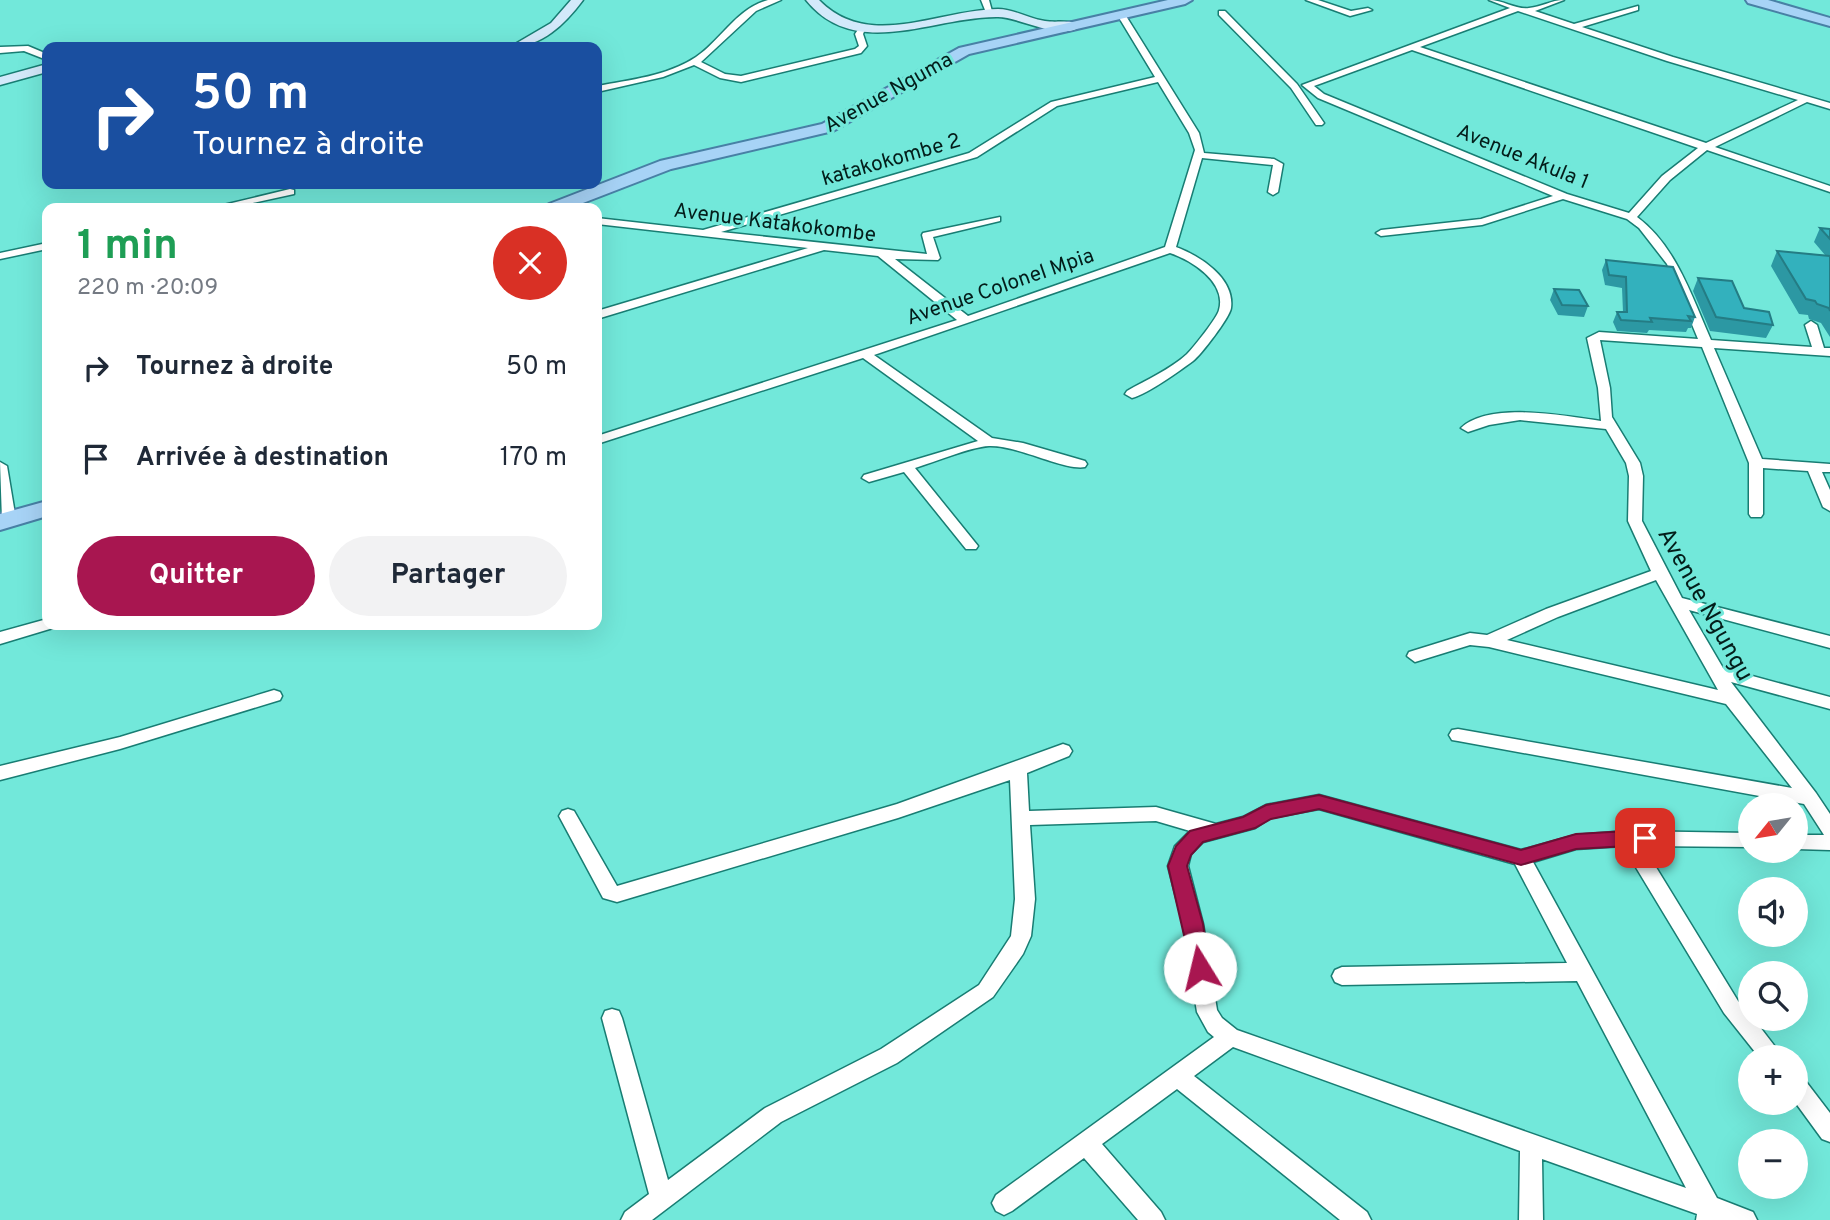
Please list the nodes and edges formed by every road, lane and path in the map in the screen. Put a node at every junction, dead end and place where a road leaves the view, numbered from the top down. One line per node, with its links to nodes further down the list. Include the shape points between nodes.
1 (576, 0): 24 (street, via 555,26)
2 (777, 0): 28 (street, via 757,5)
3 (812, 0): 21 (street, via 831,17)
4 (985, 0): 15 (street)
5 (1185, 0): 17 (main road, Avenue Nguma)
6 (1288, 0): 7 (street)
7 (1296, 0)
8 (1310, 0): 14 (street, via 1350,14)
9 (1493, 0): 13 (street)
10 (1560, 0): 13 (street)
11 (1753, 0): 19 (main road)
12 (1635, 8): 22 (street)
13 (1524, 9): 22 (street); 25 (street)
14 (1368, 10)
15 (990, 13): 18 (street, via 1011,14); 21 (street, via 918,27)
16 (1222, 13): 33 (street)
17 (1122, 16): 20 (main road, Avenue Nguma); 30 (street)
18 (1026, 21): 20 (street); 23 (street)
19 (1830, 22)
20 (1075, 26): 23 (main road, Avenue Nguma)
21 (862, 27): 28 (street, via 863,46 858,51 746,78 723,76)
22 (1574, 27): 35 (street)
23 (1042, 34): 45 (main road, Avenue Nguma, via 958,53 827,128 666,165)
24 (525, 42)
25 (1412, 47): 32 (street); 38 (street)
26 (0, 50): 27 (street, via 25,48)
27 (42, 55)
28 (694, 62): 34 (street, via 672,72)
29 (42, 69): 31 (street)
30 (1159, 79): 39 (street, via 1195,133); 49 (street, katakokombe 2, via 1054,104 973,155)
31 (0, 81)
32 (1307, 85): 33 (street); 43 (street, Avenue Akula 1, via 1321,96)
33 (1293, 86): 37 (street)
34 (602, 88)
35 (1807, 99): 36 (street); 38 (street)
36 (1830, 106)
37 (1319, 123)
38 (1703, 148): 40 (street); 46 (street, via 1666,177)
39 (1198, 155): 42 (street, via 1274,162 1279,170); 53 (street)
40 (1830, 189)
41 (290, 192): 44 (street)
42 (1273, 192)
43 (1563, 196): 46 (street, Avenue Akula 1); 50 (street, via 1482,222)
44 (239, 203)
45 (568, 203)
46 (1631, 217): 59 (street, Avenue Akula 1, via 1653,236 1672,264)
47 (996, 219): 54 (street, via 927,235 934,258)
48 (602, 222): 49 (street, Avenue Katakokombe)
49 (704, 233): 52 (street, Avenue Katakokombe)
50 (1381, 233)
51 (42, 247): 55 (street)
52 (822, 247): 54 (street, Avenue Katakokombe); 56 (street)
53 (1170, 249): 57 (street, Avenue Colonel Mpia); 63 (street, via 1188,254 1208,269 1224,299 1225,312 1191,357)
54 (886, 255): 57 (street, Avenue Katakokombe)
55 (0, 256)
56 (602, 314)
57 (966, 321): 61 (street, Avenue Colonel Mpia)
58 (1811, 325): 60 (street)
59 (1705, 341): 60 (street); 64 (street, Avenue Ngungu, via 1594,337); 68 (street, Avenue Akula 1)
60 (1824, 351): 62 (street)
61 (863, 353): 66 (street, Avenue Colonel Mpia); 67 (street)
62 (1830, 366)
63 (1132, 394)
64 (1610, 425): 65 (street, via 1508,415); 80 (street, Avenue Ngungu, via 1633,463 1635,521)
65 (1468, 429)
66 (602, 438)
67 (988, 442): 69 (street); 72 (street)
68 (1756, 463): 71 (street); 77 (street, Avenue Akula 1)
69 (1080, 464)
70 (0, 466): 78 (street)
71 (1813, 466): 73 (street); 75 (street)
72 (907, 467): 74 (street); 79 (street)
73 (1830, 468)
74 (869, 478)
75 (1830, 507)
76 (42, 510): 78 (main road)
77 (1756, 514)
78 (4, 521)
79 (971, 546)
80 (1660, 573): 81 (street, Avenue Ngungu); 84 (street)
81 (1675, 601): 85 (street); 87 (street, Avenue Ngungu)
82 (42, 625): 83 (street)
83 (0, 638)
84 (1489, 641): 86 (street, via 1470,639); 89 (street)
85 (1830, 642)
86 (1415, 656)
87 (1715, 672): 89 (street, Avenue Ngungu); 90 (street)
88 (274, 696): 94 (street, via 120,743)
89 (1732, 699): 95 (street, Avenue Ngungu)
90 (1830, 704)
91 (1458, 735): 95 (street)
92 (1063, 751): 93 (street)
93 (1018, 770): 96 (street, via 617,894 610,892); 97 (street)
94 (0, 773)
95 (1819, 806): 98 (street, Avenue Ngungu)
96 (568, 816)
97 (1022, 818): 99 (street, via 1156,814); 115 (street, via 1025,899 1021,936 986,991 889,1056 773,1115)
98 (1830, 830)
99 (1217, 831): 104 (street, via 1266,812 1319,802); 108 (street, via 1197,836 1182,851 1178,866 1207,1012)
100 (1628, 838): 101 (street); 104 (street, via 1576,842); 109 (street, via 1688,941)
101 (1738, 840)
102 (1808, 842): 103 (street)
103 (1830, 843)
104 (1521, 858): 105 (street)
105 (1582, 972): 106 (street); 117 (street)
106 (1342, 976)
107 (612, 1018): 115 (street)
108 (1230, 1037): 110 (street); 114 (street)
109 (1762, 1045)
110 (1177, 1076): 113 (street); 120 (street)
111 (1808, 1102): 112 (street)
112 (1830, 1131)
113 (1086, 1143): 116 (street); 119 (street)
114 (1531, 1144): 117 (street); 121 (street)
115 (661, 1197): 118 (street)
116 (1004, 1203)
117 (1708, 1214): 122 (street)
118 (633, 1220)
119 (1153, 1220)
120 (1359, 1220)
121 (1531, 1220)
122 (1745, 1220)

